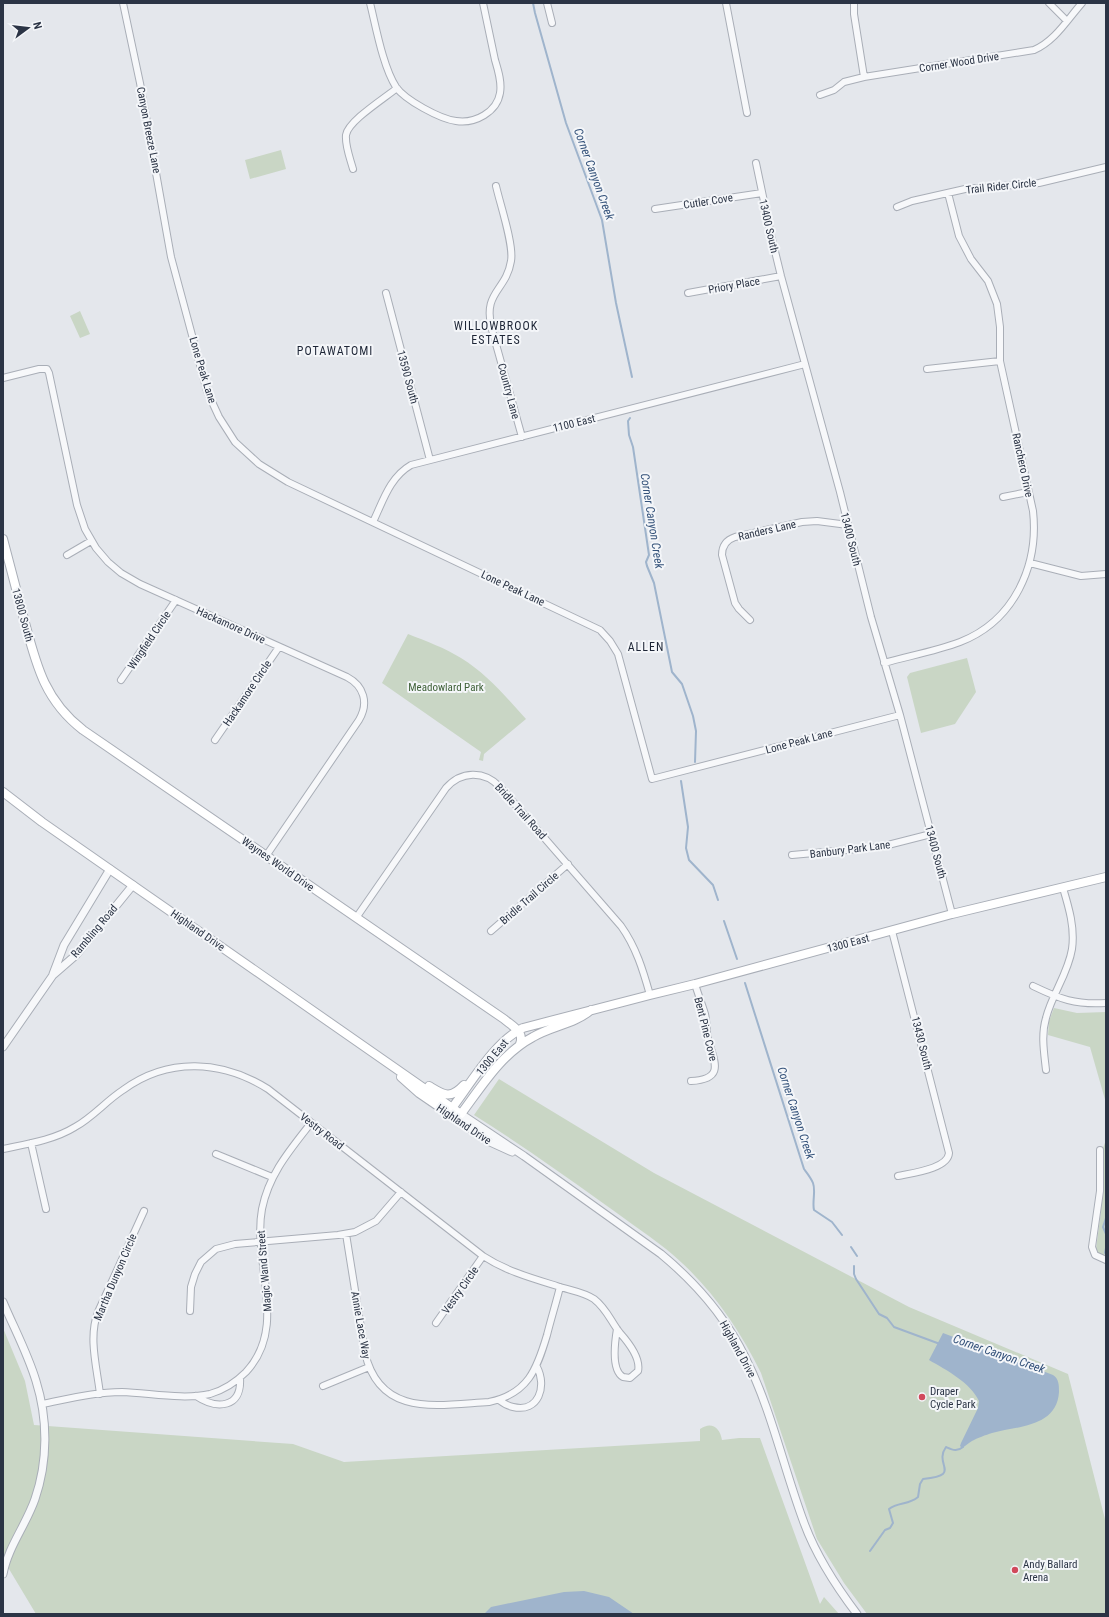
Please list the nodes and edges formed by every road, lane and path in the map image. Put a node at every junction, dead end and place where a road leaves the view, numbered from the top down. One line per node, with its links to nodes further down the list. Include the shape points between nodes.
1 (123, 3): 23 (street, Canyon Breeze Lane)
2 (370, 3): 12 (street, via 387,68)
3 (483, 3): 12 (street, via 500,79 499,98 492,110 474,119 450,120 412,102)
4 (547, 3): 10 (street)
5 (726, 3): 14 (street)
6 (854, 3): 11 (street)
7 (1049, 3): 9 (street)
8 (1082, 3): 9 (street, Corner Wood Drive)
9 (1066, 20): 11 (street, Corner Wood Drive, via 1052,39 1034,50)
10 (552, 23)
11 (864, 77): 13 (street, Corner Wood Drive, via 844,82 834,90)
12 (397, 88): 17 (street, via 354,122 347,131 346,145)
13 (820, 95)
14 (747, 113)
15 (756, 163): 19 (street, 13400 South)
16 (1106, 167): 20 (street, Trail Rider Circle, via 1039,183)
17 (353, 169)
18 (496, 186): 31 (street, Country Lane, via 512,255 508,272 492,298 489,314)
19 (762, 193): 22 (street, Cutler Cove); 24 (street, 13400 South)
20 (948, 193): 21 (street, Trail Rider Circle); 27 (street, Ranchero Drive, via 959,236 971,259 988,282 997,304)
21 (897, 207)
22 (655, 209)
23 (171, 257): 35 (street, Lone Peak Lane, via 207,390 229,434 251,458 269,471)
24 (781, 276): 26 (street, Priory Place); 28 (street, 13400 South)
25 (386, 293): 32 (street, 13590 South)
26 (688, 293)
27 (1000, 361): 29 (street); 33 (street, Ranchero Drive)
28 (805, 364): 31 (street, 1100 East); 36 (street, 13400 South)
29 (927, 369)
30 (3, 378): 38 (street, Hackamore Drive, via 46,369 52,381 79,511)
31 (522, 437): 32 (street, 1100 East)
32 (430, 460): 35 (street, 1100 East, via 411,464 397,474)
33 (1028, 492): 34 (street); 40 (street, Ranchero Drive, via 1034,524)
34 (1003, 496)
35 (373, 522): 48 (street, Lone Peak Lane, via 594,626 606,635 618,654 652,780)
36 (848, 525): 43 (street, Randers Lane, via 802,522 727,541 722,555 735,603); 45 (street, 13400 South)
37 (3, 539): 47 (main road, 13800 South, via 35,662)
38 (91, 541): 39 (street); 42 (street, Hackamore Drive, via 120,573)
39 (67, 555)
40 (1030, 563): 41 (street, via 1081,576); 45 (street, Ranchero Drive, via 1019,591 998,617 984,629 961,642)
41 (1106, 574)
42 (176, 600): 44 (street, Hackamore Drive); 46 (street, Wingfield Circle)
43 (750, 620)
44 (279, 646): 49 (street, Hackamore Circle); 53 (street, Hackamore Drive, via 352,680 361,690 365,704 360,720)
45 (884, 663): 48 (street, 13400 South)
46 (121, 680)
47 (47, 690): 53 (main road, Waynes World Drive, via 65,714 83,730)
48 (900, 715): 51 (street, 13400 South)
49 (215, 740)
50 (3, 792): 55 (main road, Highland Drive)
51 (931, 834): 52 (street, Banbury Park Lane, via 873,848); 59 (street, 13400 South)
52 (792, 855)
53 (266, 856): 60 (main road, Waynes World Drive)
54 (568, 864): 60 (street, Bridle Trail Road, via 496,782 479,774 467,775 455,780 446,788); 61 (street, Bridle Trail Circle); 66 (street, Bridle Trail Road, via 626,933 639,958)
55 (110, 870): 57 (main road, Highland Drive); 63 (street, Rambling Road, via 64,945)
56 (1106, 877): 58 (main road, 1300 East)
57 (133, 885): 63 (street, Rambling Road, via 76,955); 73 (main road, Highland Drive)
58 (1063, 888): 59 (main road, 1300 East); 67 (street, via 1072,927 1072,948 1067,968)
59 (952, 914): 62 (main road, 1300 East)
60 (356, 918): 70 (main road, Waynes World Drive)
61 (491, 931)
62 (892, 931): 64 (main road, 1300 East); 84 (street, 13430 South, via 949,1150 945,1163)
63 (53, 975): 72 (street, Rambling Road)
64 (695, 984): 66 (main road, 1300 East); 76 (street, Bent Pine Cove, via 716,1065 707,1078)
65 (1033, 986): 67 (street)
66 (650, 995): 69 (main road, 1300 East)
67 (1054, 996): 68 (street, via 1080,1003); 74 (street, via 1044,1029)
68 (1106, 1003)
69 (591, 1010): 70 (main road, 1300 East); 71 (main road, 1300 East, via 578,1019 542,1032)
70 (518, 1030): 71 (main road, via 522,1038); 75 (main road, 1300 East, via 500,1045)
71 (520, 1044): 78 (main road, 1300 East, via 504,1058)
72 (3, 1047)
73 (393, 1067): 75 (main road, via 449,1095 457,1092); 77 (main road, Highland Drive); 78 (main road, Highland Drive, via 412,1088)
74 (1046, 1070)
75 (479, 1071): 77 (main road, 1300 East)
76 (691, 1081)
77 (452, 1108): 78 (main road, Highland Drive)
78 (459, 1117): 107 (street, Highland Drive, via 490,1142 524,1156 661,1254 699,1289 718,1312 739,1345 757,1384 812,1543 837,1587)
79 (311, 1123): 80 (street, Vestry Road, via 268,1088 247,1077 224,1069 190,1066 164,1070 139,1080 122,1090 75,1128); 85 (street, Magic Wand Street, via 286,1154); 86 (street, Vestry Road)
80 (31, 1143): 81 (street, Vestry Road); 87 (street)
81 (3, 1149)
82 (1100, 1150): 92 (street, via 1100,1191 1092,1247 1095,1255)
83 (216, 1154): 85 (street)
84 (898, 1176)
85 (272, 1177): 90 (street, Magic Wand Street, via 262,1210)
86 (401, 1192): 89 (street, via 376,1221 363,1229); 91 (street, Vestry Road)
87 (46, 1209)
88 (144, 1210): 102 (street, Martha Dunyon Circle, via 94,1324 93,1337)
89 (346, 1234): 90 (street); 98 (street, Annie Lace Way, via 364,1353)
90 (261, 1242): 95 (street, via 228,1245 216,1249 206,1257 192,1280); 100 (street, Magic Wand Street, via 268,1326 258,1356)
91 (483, 1256): 93 (street, Vestry Road, via 517,1274); 96 (street, Vestry Circle)
92 (1106, 1260)
93 (560, 1287): 97 (street, Vestry Road, via 594,1299 607,1312); 99 (street, Annie Lace Way)
94 (3, 1302): 105 (street, via 32,1370)
95 (190, 1311)
96 (436, 1323)
97 (617, 1329): 97 (street, Vestry Road, via 628,1342 637,1362 638,1371 630,1378 623,1377 617,1371)
98 (369, 1367): 101 (street); 104 (street, Annie Lace Way, via 386,1390 410,1403 425,1406)
99 (537, 1367): 104 (street, Annie Lace Way, via 518,1390); 104 (street, Annie Lace Way, via 542,1384 535,1401 520,1408 508,1406)
100 (240, 1378): 103 (street, Magic Wand Street, via 217,1391); 103 (street, Magic Wand Street, via 238,1396 230,1402 206,1403)
101 (323, 1386)
102 (100, 1394): 103 (street, Magic Wand Street, via 122,1392); 105 (street, Magic Wand Street)
103 (196, 1396)
104 (499, 1400)
105 (42, 1404): 106 (street, via 44,1443 39,1485 31,1509 10,1550)
106 (3, 1574)
107 (857, 1614)

